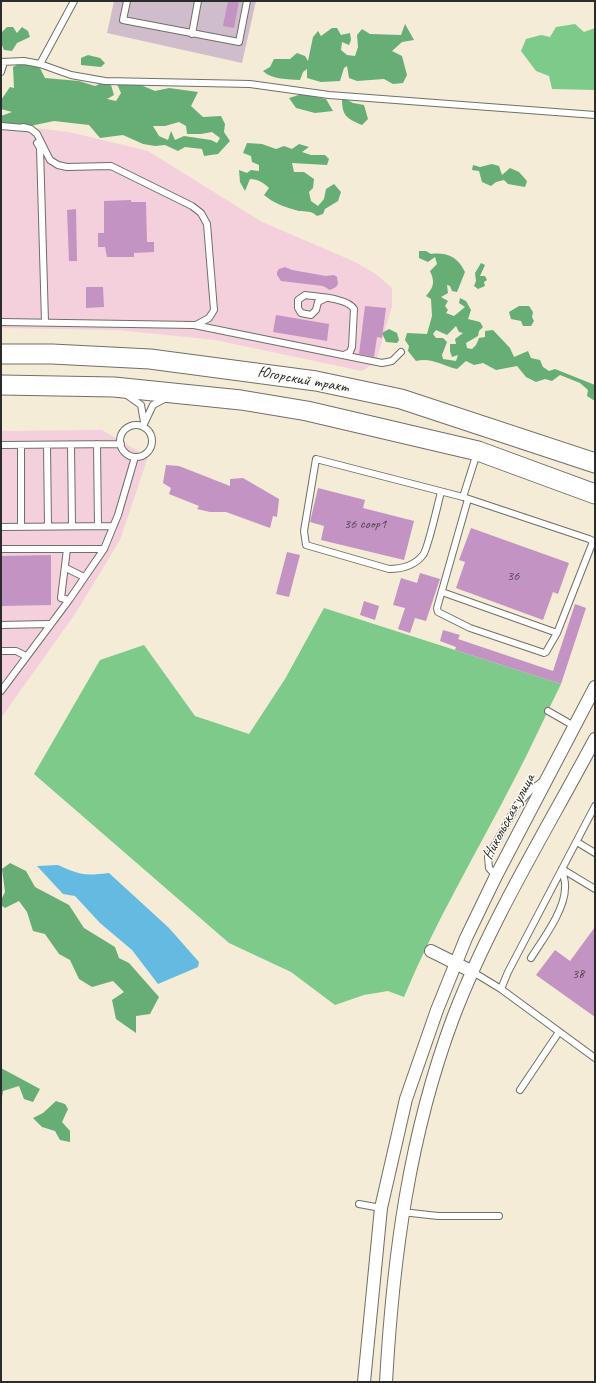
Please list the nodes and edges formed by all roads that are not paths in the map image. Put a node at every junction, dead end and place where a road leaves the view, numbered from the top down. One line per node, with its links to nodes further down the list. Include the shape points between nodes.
1 (74, 1): 7 (lane)
2 (127, 1): 5 (lane, via 123,20)
3 (198, 1): 5 (lane)
4 (247, 1): 5 (lane, via 239,42)
5 (192, 34)
6 (3, 62): 7 (lane, via 24,61); 8 (lane)
7 (40, 64): 9 (lane, via 71,75 105,81 250,84 329,95)
8 (1, 72)
9 (595, 115)
10 (1, 126): 11 (lane)
11 (23, 127): 14 (lane, via 32,133 40,148); 15 (lane, via 37,134 50,160 58,165 68,168 111,166 192,206 201,213 207,224 214,310 209,318)
12 (326, 298): 12 (lane, via 301,296 298,308 301,313 311,315 316,310 318,302); 18 (lane, via 346,302 354,309 352,347 350,352)
13 (1, 322): 14 (lane)
14 (45, 322): 15 (lane)
15 (194, 325): 18 (lane)
16 (401, 352): 18 (lane, via 388,362)
17 (1, 354): 31 (main road, Югорский тракт, via 150,359 316,381 401,399)
18 (344, 355)
19 (1, 385): 20 (main road, Югорский тракт)
20 (114, 387): 21 (main road, Югорский тракт); 22 (lane, via 141,405)
21 (182, 393): 22 (lane, via 158,401); 29 (main road, Югорский тракт, via 307,411)
22 (144, 425): 24 (lane, via 133,426 124,431); 30 (lane, via 152,437 151,447 145,455)
23 (98, 444): 24 (lane); 28 (lane); 37 (lane)
24 (121, 444): 30 (lane, via 126,453)
25 (1, 445): 26 (lane)
26 (20, 445): 27 (lane); 40 (lane)
27 (47, 445): 28 (lane); 35 (lane)
28 (71, 445): 36 (lane)
29 (478, 451): 33 (main road, Югорский тракт); 34 (lane)
30 (135, 457): 38 (lane)
31 (595, 463)
32 (441, 492): 32 (lane, via 424,554 416,562 389,569 306,545 304,531 316,459); 34 (lane)
33 (595, 494)
34 (465, 498): 46 (lane); 50 (lane, via 593,540)
35 (48, 526): 36 (lane); 40 (lane)
36 (72, 526): 37 (lane)
37 (98, 526): 38 (lane)
38 (113, 526): 43 (lane)
39 (1, 527): 40 (lane)
40 (21, 527)
41 (1, 549): 42 (lane)
42 (67, 549): 43 (lane); 44 (lane)
43 (104, 549): 45 (lane)
44 (66, 568): 45 (lane); 47 (lane, via 61,598)
45 (84, 577): 47 (lane)
46 (442, 592): 50 (lane); 50 (lane, via 438,612 470,628 544,653)
47 (69, 600): 48 (lane)
48 (49, 624): 49 (lane); 52 (lane)
49 (1, 625)
50 (557, 633)
51 (1, 651): 52 (lane, via 16,651)
52 (26, 656): 54 (lane)
53 (1, 679): 54 (lane)
54 (9, 679): 56 (lane)
55 (595, 687): 58 (street, Никольская улица)
56 (1, 691)
57 (548, 711): 58 (lane)
58 (574, 726): 69 (street, Никольская улица, via 496,876)
59 (595, 739): 60 (street)
60 (591, 755): 70 (street, via 515,887)
61 (595, 806): 62 (lane)
62 (593, 816): 63 (lane)
63 (577, 842): 64 (lane); 65 (lane)
64 (595, 853)
65 (562, 869): 66 (lane); 68 (lane, via 565,888 561,903); 71 (lane, via 508,972)
66 (595, 889)
67 (431, 951): 69 (street)
68 (532, 958)
69 (455, 962): 70 (street); 76 (street, Никольская улица, via 406,1099)
70 (473, 972): 71 (lane); 77 (street, via 454,1017 428,1095 409,1170)
71 (502, 989): 72 (lane)
72 (559, 1032): 73 (lane); 74 (lane)
73 (595, 1058)
74 (520, 1090)
75 (359, 1204): 76 (lane)
76 (381, 1208): 79 (street, Никольская улица)
77 (402, 1212): 78 (lane, via 438,1216); 80 (street)
78 (499, 1216)
79 (364, 1382)
80 (386, 1382)

